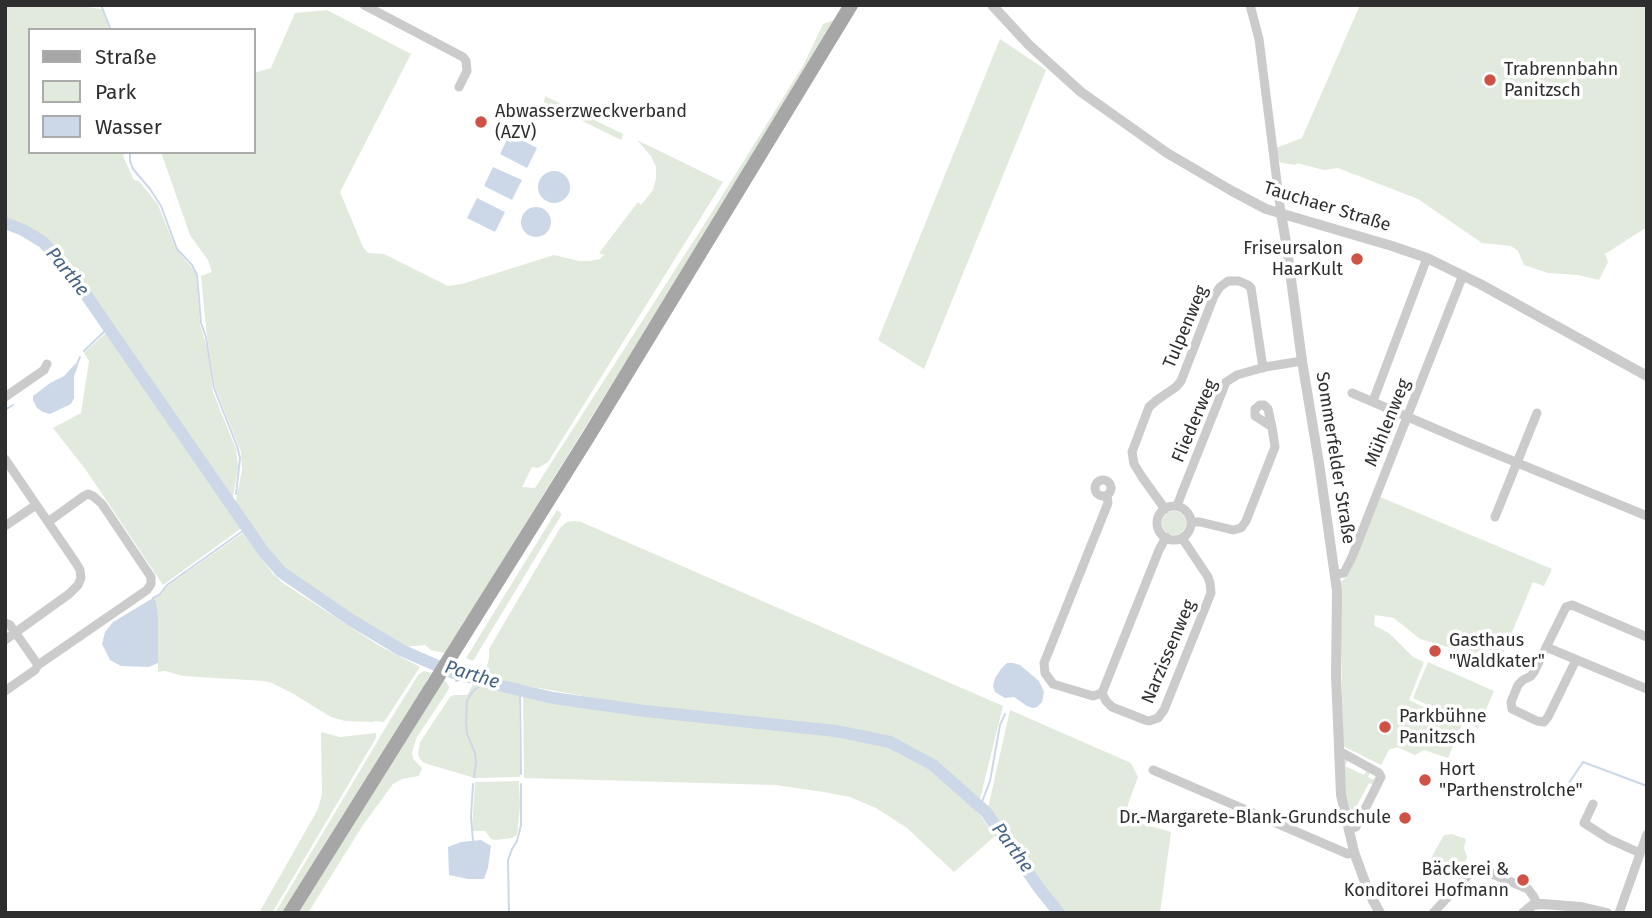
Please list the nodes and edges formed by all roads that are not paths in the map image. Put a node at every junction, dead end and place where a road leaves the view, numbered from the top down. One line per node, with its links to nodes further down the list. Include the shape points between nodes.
1 (364, 5): 5 (street, via 463,57 467,71)
2 (851, 5): 51 (main road)
3 (992, 5): 6 (street, Tauchaer Straße, via 1029,45 1091,99 1167,153)
4 (1250, 5): 6 (street, Sommerfelder Straße, via 1259,39)
5 (459, 87)
6 (1281, 214): 7 (street, Tauchaer Straße); 9 (street, Sommerfelder Straße)
7 (1427, 258): 8 (street, Tauchaer Straße); 15 (street)
8 (1463, 275): 12 (street, Tauchaer Straße); 17 (street, Mühlenweg)
9 (1302, 360): 11 (street, Fliederweg); 32 (street, Sommerfelder Straße)
10 (47, 364): 14 (street)
11 (1263, 368): 23 (street, Fliederweg, via 1226,382); 24 (street, Tulpenweg, via 1251,288 1239,281 1228,282 1214,296 1181,381 1149,407 1132,452 1138,471)
12 (1647, 376)
13 (1352, 393): 15 (street)
14 (5, 397)
15 (1373, 401): 17 (street)
16 (1537, 413): 20 (street)
17 (1408, 417): 20 (street); 32 (street, Mühlenweg, via 1352,557 1344,573)
18 (1272, 427): 28 (street, via 1275,447 1241,528)
19 (5, 459): 22 (street)
20 (1518, 463): 25 (street); 26 (street)
21 (1107, 496): 42 (street, via 1044,663 1053,684 1093,696)
22 (36, 505): 27 (street); 29 (street)
23 (1177, 506): 24 (street); 28 (street)
24 (1165, 509): 30 (street, via 1157,524)
25 (1647, 516)
26 (1495, 517)
27 (48, 522): 34 (street, via 78,566 81,578 69,594); 39 (street, via 84,496 93,496 151,577 151,584)
28 (1191, 522): 31 (street)
29 (5, 526)
30 (1166, 537): 31 (street); 42 (street)
31 (1181, 538): 42 (street, Narzissenweg, via 1208,577 1211,593 1164,710 1158,718 1145,720 1112,707)
32 (1335, 574): 43 (street, Sommerfelder Straße)
33 (5, 623): 34 (street)
34 (16, 633): 36 (street); 39 (street)
35 (1647, 637): 37 (street, via 1569,605)
36 (5, 640)
37 (1546, 647): 38 (street); 38 (street, via 1532,674 1518,685 1511,704 1516,712 1544,722)
38 (1576, 660): 40 (street)
39 (38, 665): 41 (street)
40 (1647, 690)
41 (5, 691)
42 (1102, 693)
43 (1339, 751): 46 (street, Sommerfelder Straße, via 1341,795); 46 (street, via 1381,777 1356,827)
44 (1153, 770): 48 (street, via 1348,854)
45 (1593, 804): 49 (street, via 1584,823)
46 (1349, 829): 48 (street, Sommerfelder Straße)
47 (1647, 834): 49 (street)
48 (1354, 852): 52 (street, Sommerfelder Straße)
49 (1640, 853): 56 (street)
50 (1537, 904): 53 (street, via 1528,889 1476,867); 54 (street); 55 (street)
51 (290, 913)
52 (1380, 913)
53 (1433, 913)
54 (1523, 913)
55 (1608, 913)
56 (1619, 913)

